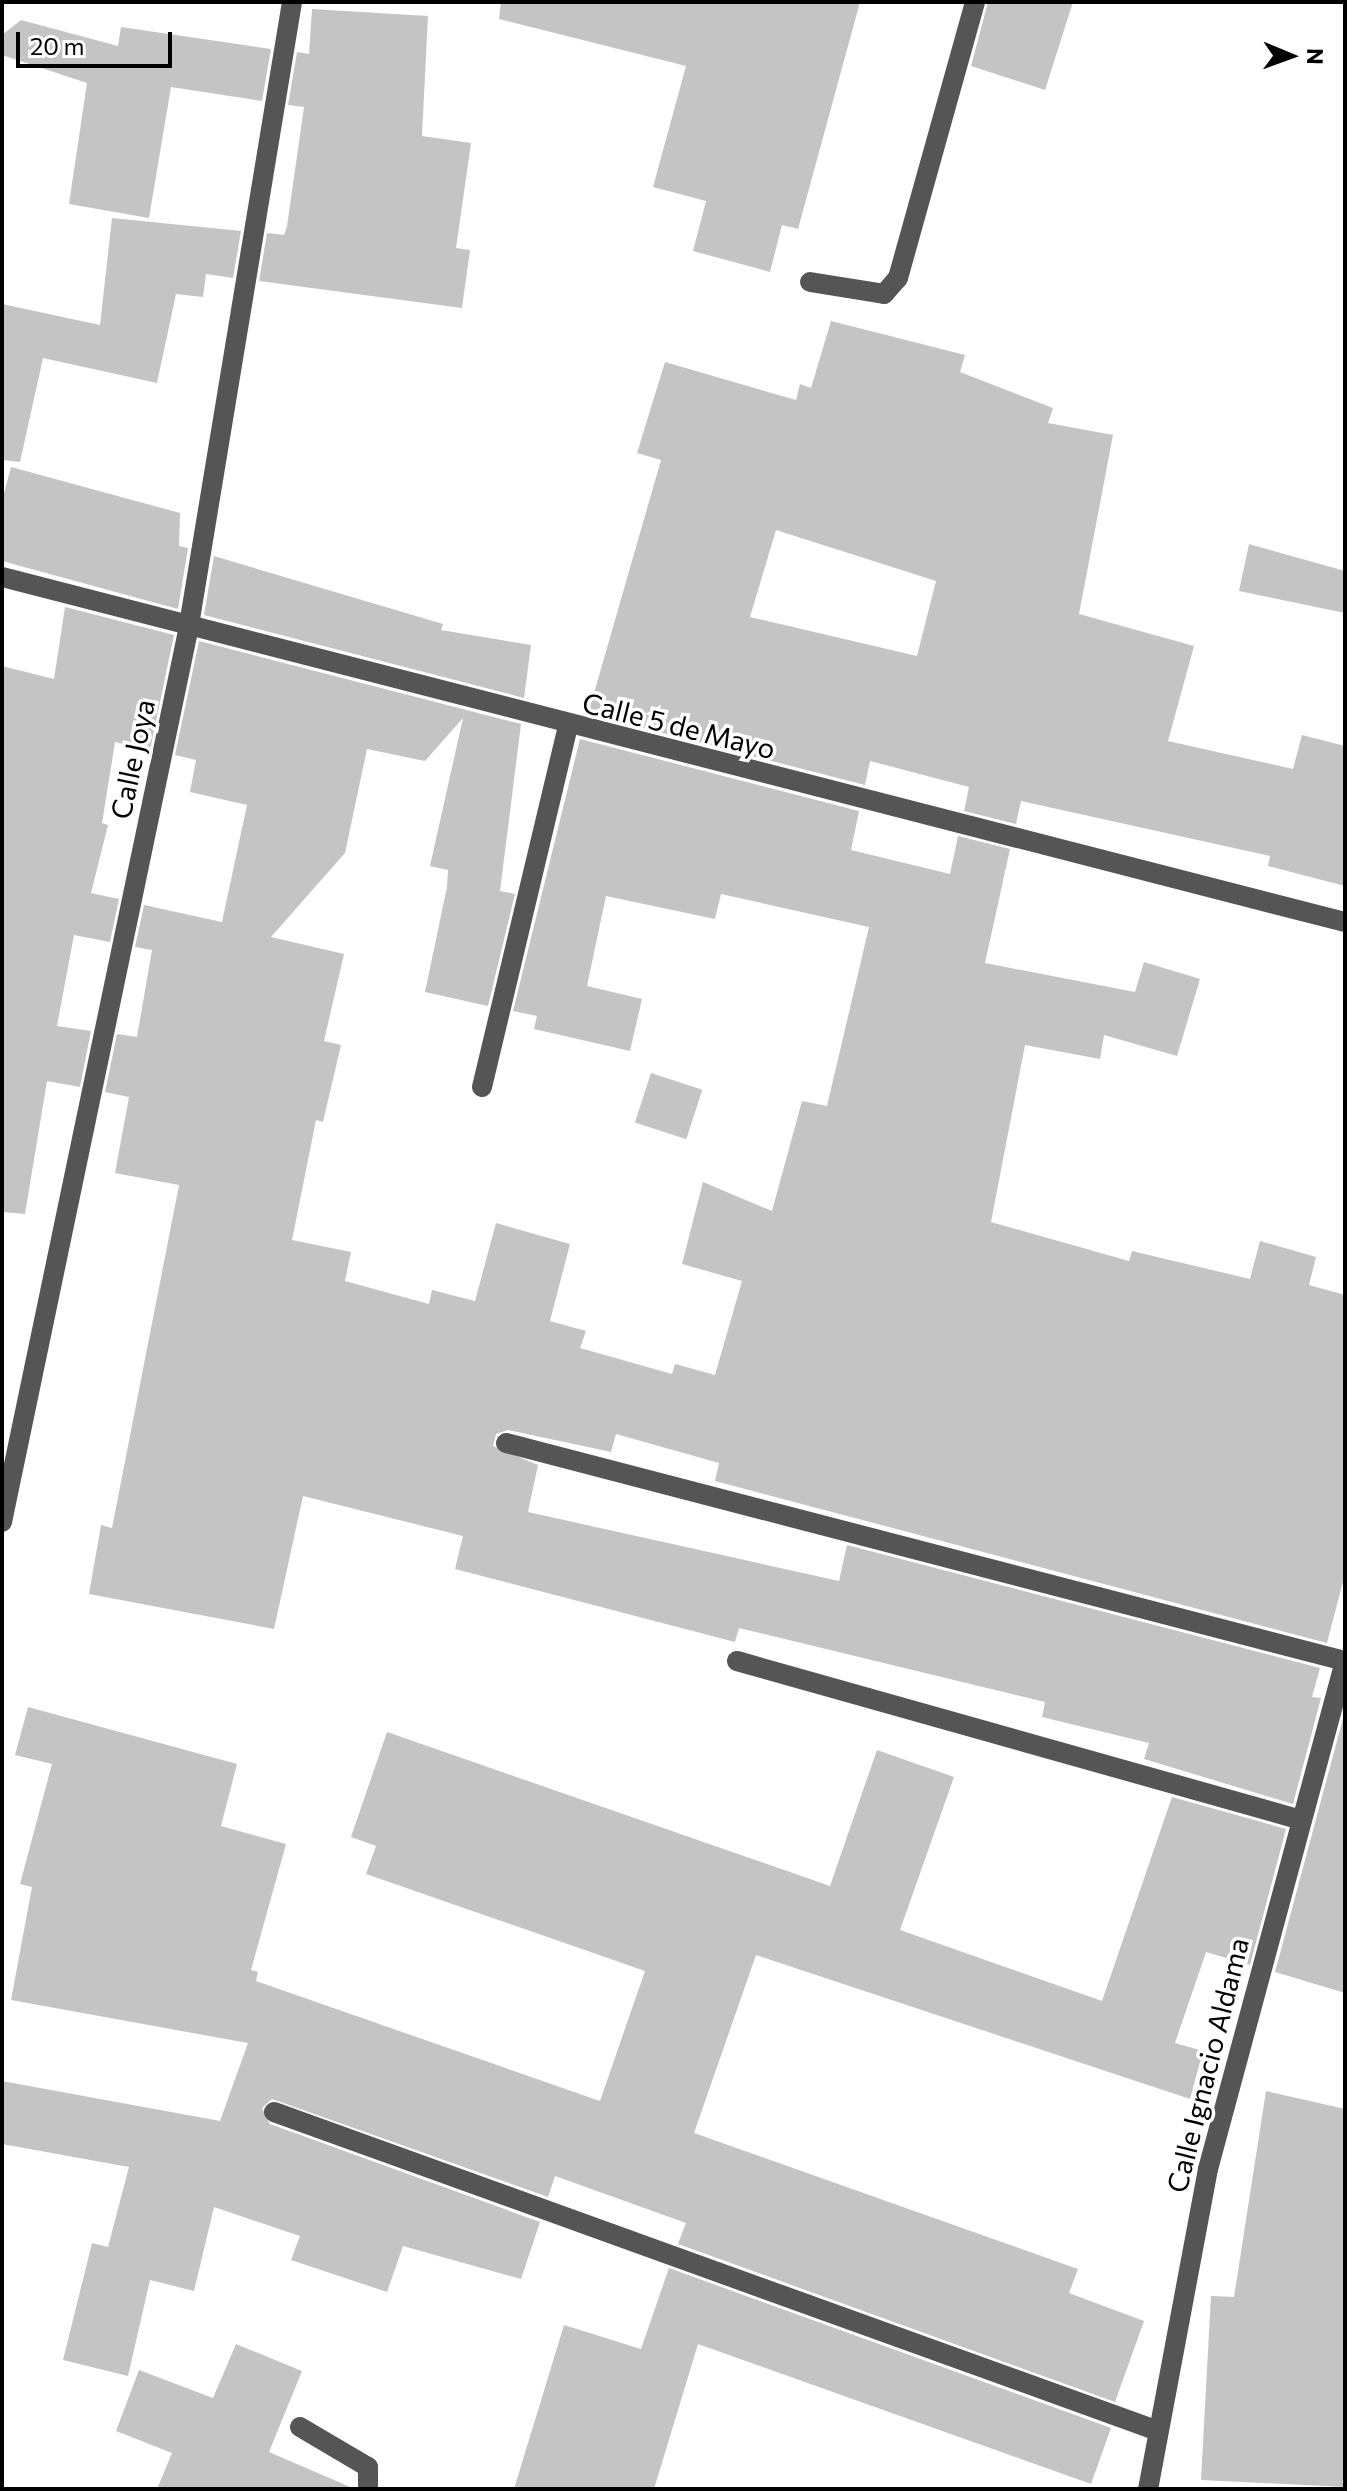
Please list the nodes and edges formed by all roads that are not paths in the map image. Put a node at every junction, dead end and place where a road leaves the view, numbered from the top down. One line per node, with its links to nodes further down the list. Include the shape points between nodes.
1 (292, 2): 5 (street, Calle Joya)
2 (975, 2): 3 (street, via 898,278 884,294)
3 (810, 282)
4 (2, 577): 5 (street, Calle 5 de Mayo)
5 (188, 631): 6 (street, Calle 5 de Mayo); 10 (street, Calle Joya)
6 (568, 726): 7 (street, Calle 5 de Mayo); 8 (street)
7 (1345, 922)
8 (482, 1087)
9 (506, 1443): 12 (street)
10 (2, 1522)
11 (737, 1661): 13 (street)
12 (1345, 1661): 13 (street, Calle Ignacio Aldama)
13 (1298, 1819): 16 (street, Calle Ignacio Aldama, via 1208,2169)
14 (274, 2112): 16 (street)
15 (300, 2427): 17 (street, via 368,2467)
16 (1158, 2431): 18 (street, Calle Ignacio Aldama)
17 (368, 2489)
18 (1148, 2489)

